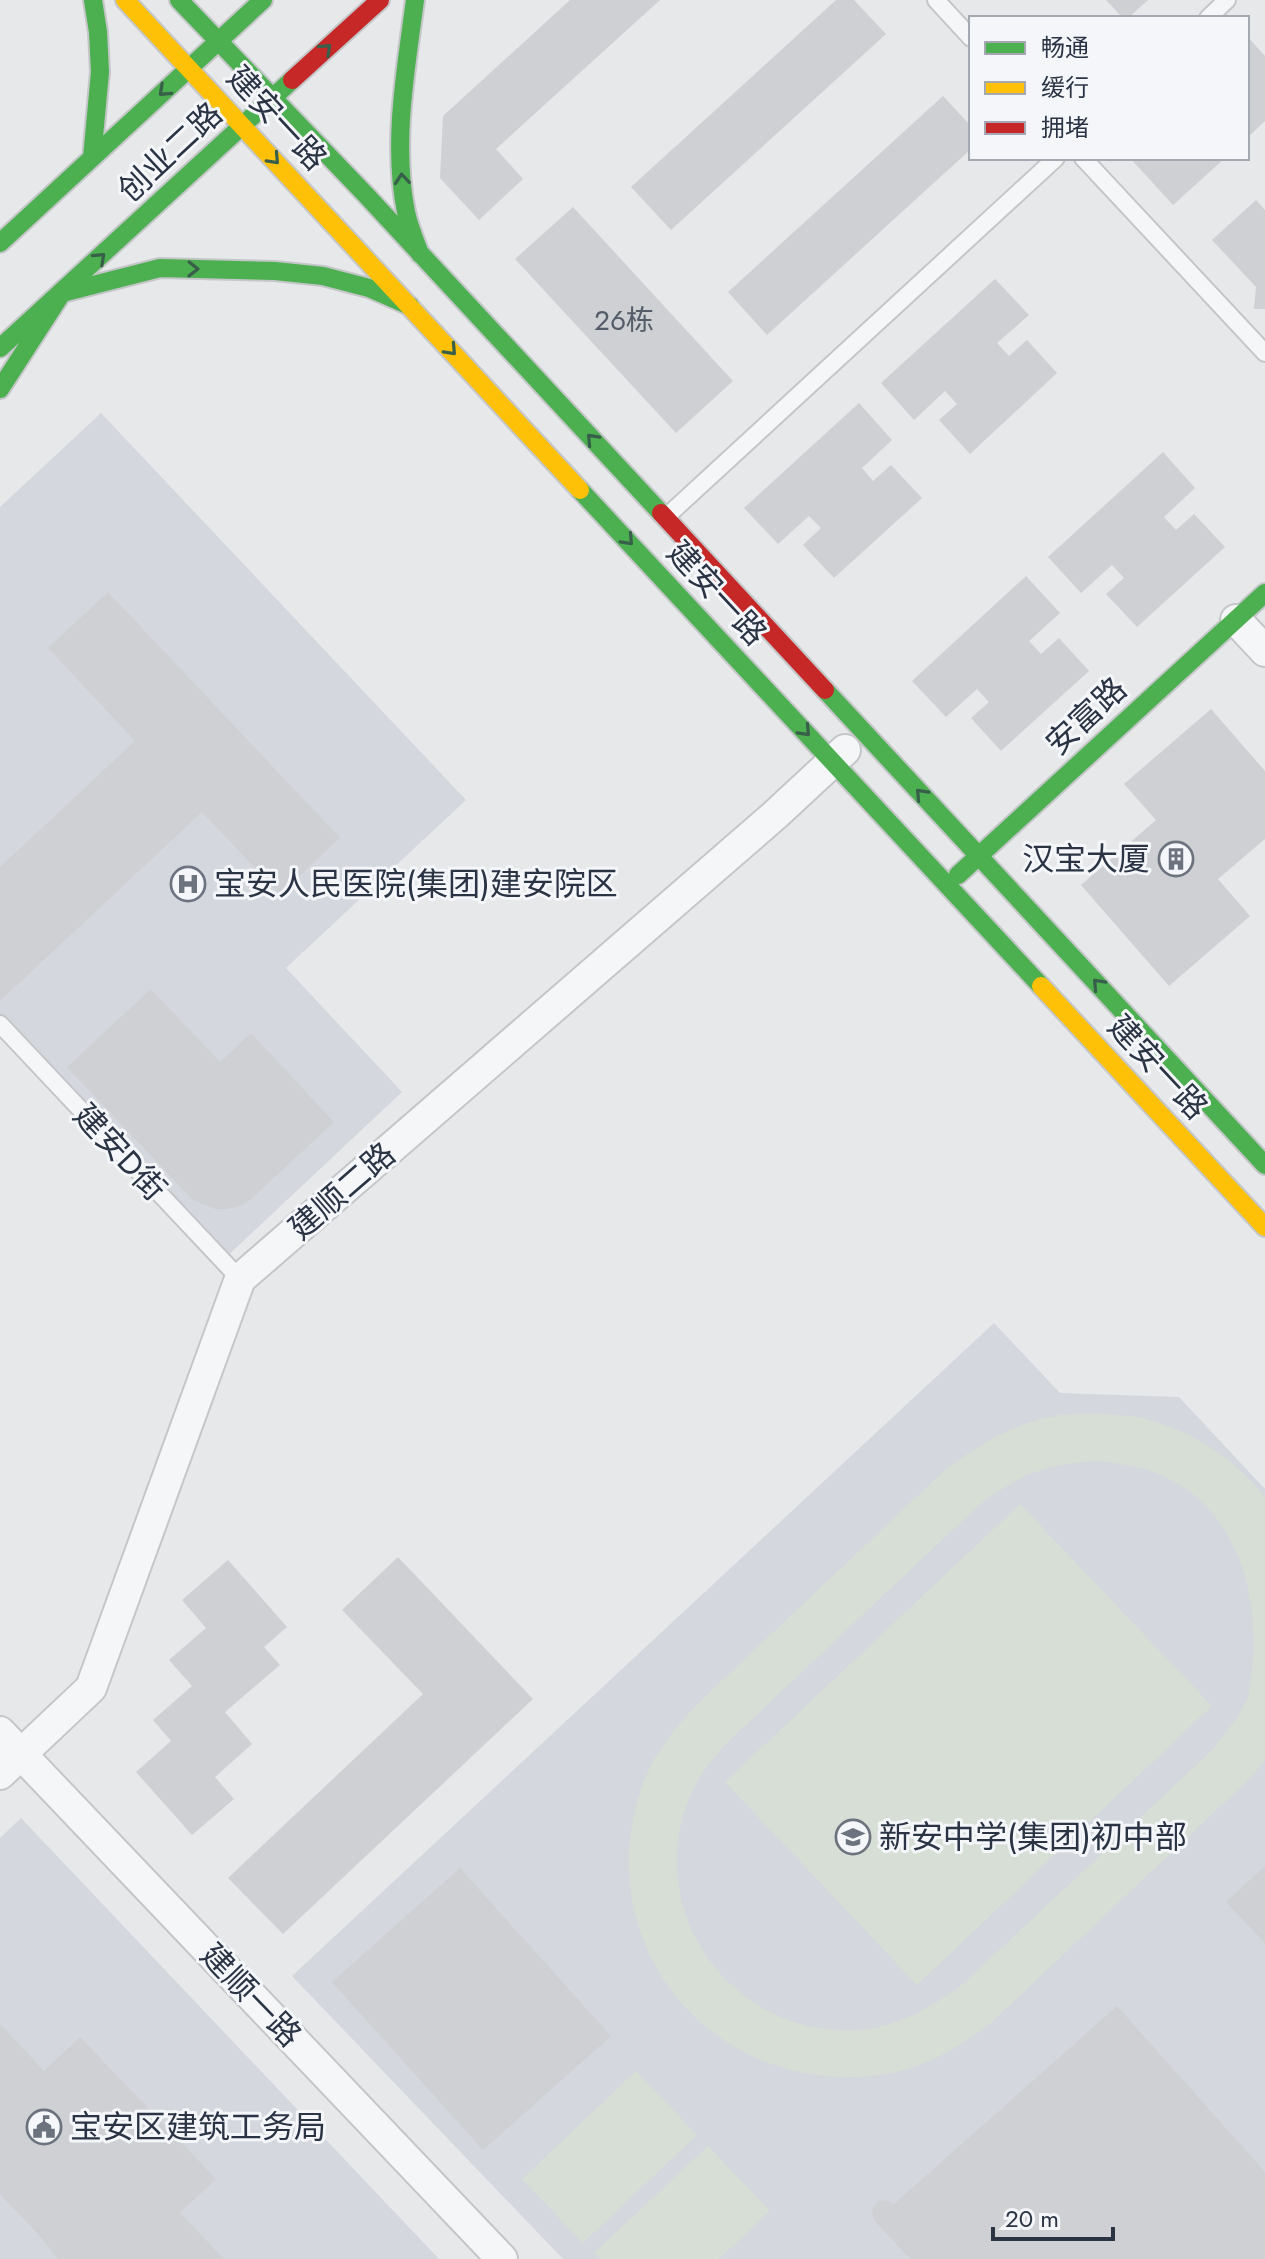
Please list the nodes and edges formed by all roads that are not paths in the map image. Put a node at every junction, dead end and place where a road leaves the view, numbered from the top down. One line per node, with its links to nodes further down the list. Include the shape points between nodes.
1 (93, 0): 15 (main road, via 100,72)
2 (125, 0): 12 (main road, 建安一路)
3 (179, 0): 11 (main road, 建安一路)
4 (263, 0): 11 (main road, 创业二路)
5 (380, 0): 13 (main road, 创业二路, one-way to 5)
6 (415, 0): 19 (main road, one-way to 6, via 405,210 401,167)
7 (936, 0): 10 (lane)
8 (1227, 0): 9 (lane)
9 (1210, 16)
10 (969, 36)
11 (218, 41): 12 (main road, 创业二路); 13 (main road, 建安一路)
12 (189, 68): 14 (main road, 建安一路); 15 (main road, 创业二路, one-way to 15)
13 (273, 98): 14 (main road, 创业二路); 19 (main road, 建安一路)
14 (243, 126): 20 (main road, 创业二路, one-way to 14); 21 (main road, 建安一路, one-way to 21)
15 (92, 158): 18 (main road, 创业二路)
16 (1054, 160): 25 (lane)
17 (1085, 160): 23 (lane)
18 (3, 239)
19 (420, 254): 25 (main road, 建安一路, one-way to 19)
20 (62, 293): 21 (main road, one-way to 21, via 160,268 275,271 323,276); 22 (main road, 创业二路); 24 (main road)
21 (410, 306): 30 (main road, 建安一路, one-way to 30)
22 (0, 348)
23 (1265, 353)
24 (0, 389)
25 (665, 518): 29 (main road, 建安一路)
26 (1265, 593): 27 (main road, 安富路)
27 (1236, 620): 28 (street); 31 (main road, 安富路)
28 (1265, 651)
29 (865, 732): 30 (street, 建顺二路); 31 (main road, 建安一路, one-way to 29)
30 (833, 761): 32 (main road, 建安一路); 36 (street, 建顺二路)
31 (979, 856): 32 (main road, 安富路); 34 (main road, 建安一路, one-way to 31)
32 (948, 884): 35 (main road, 建安一路)
33 (0, 1024): 36 (lane, 建安D街)
34 (1265, 1165)
35 (1265, 1227)
36 (240, 1279): 38 (street, 建顺二路, via 91,1688)
37 (0, 1732): 38 (street, 建顺一路)
38 (11, 1764): 39 (street, 建顺一路)
39 (502, 2259)

